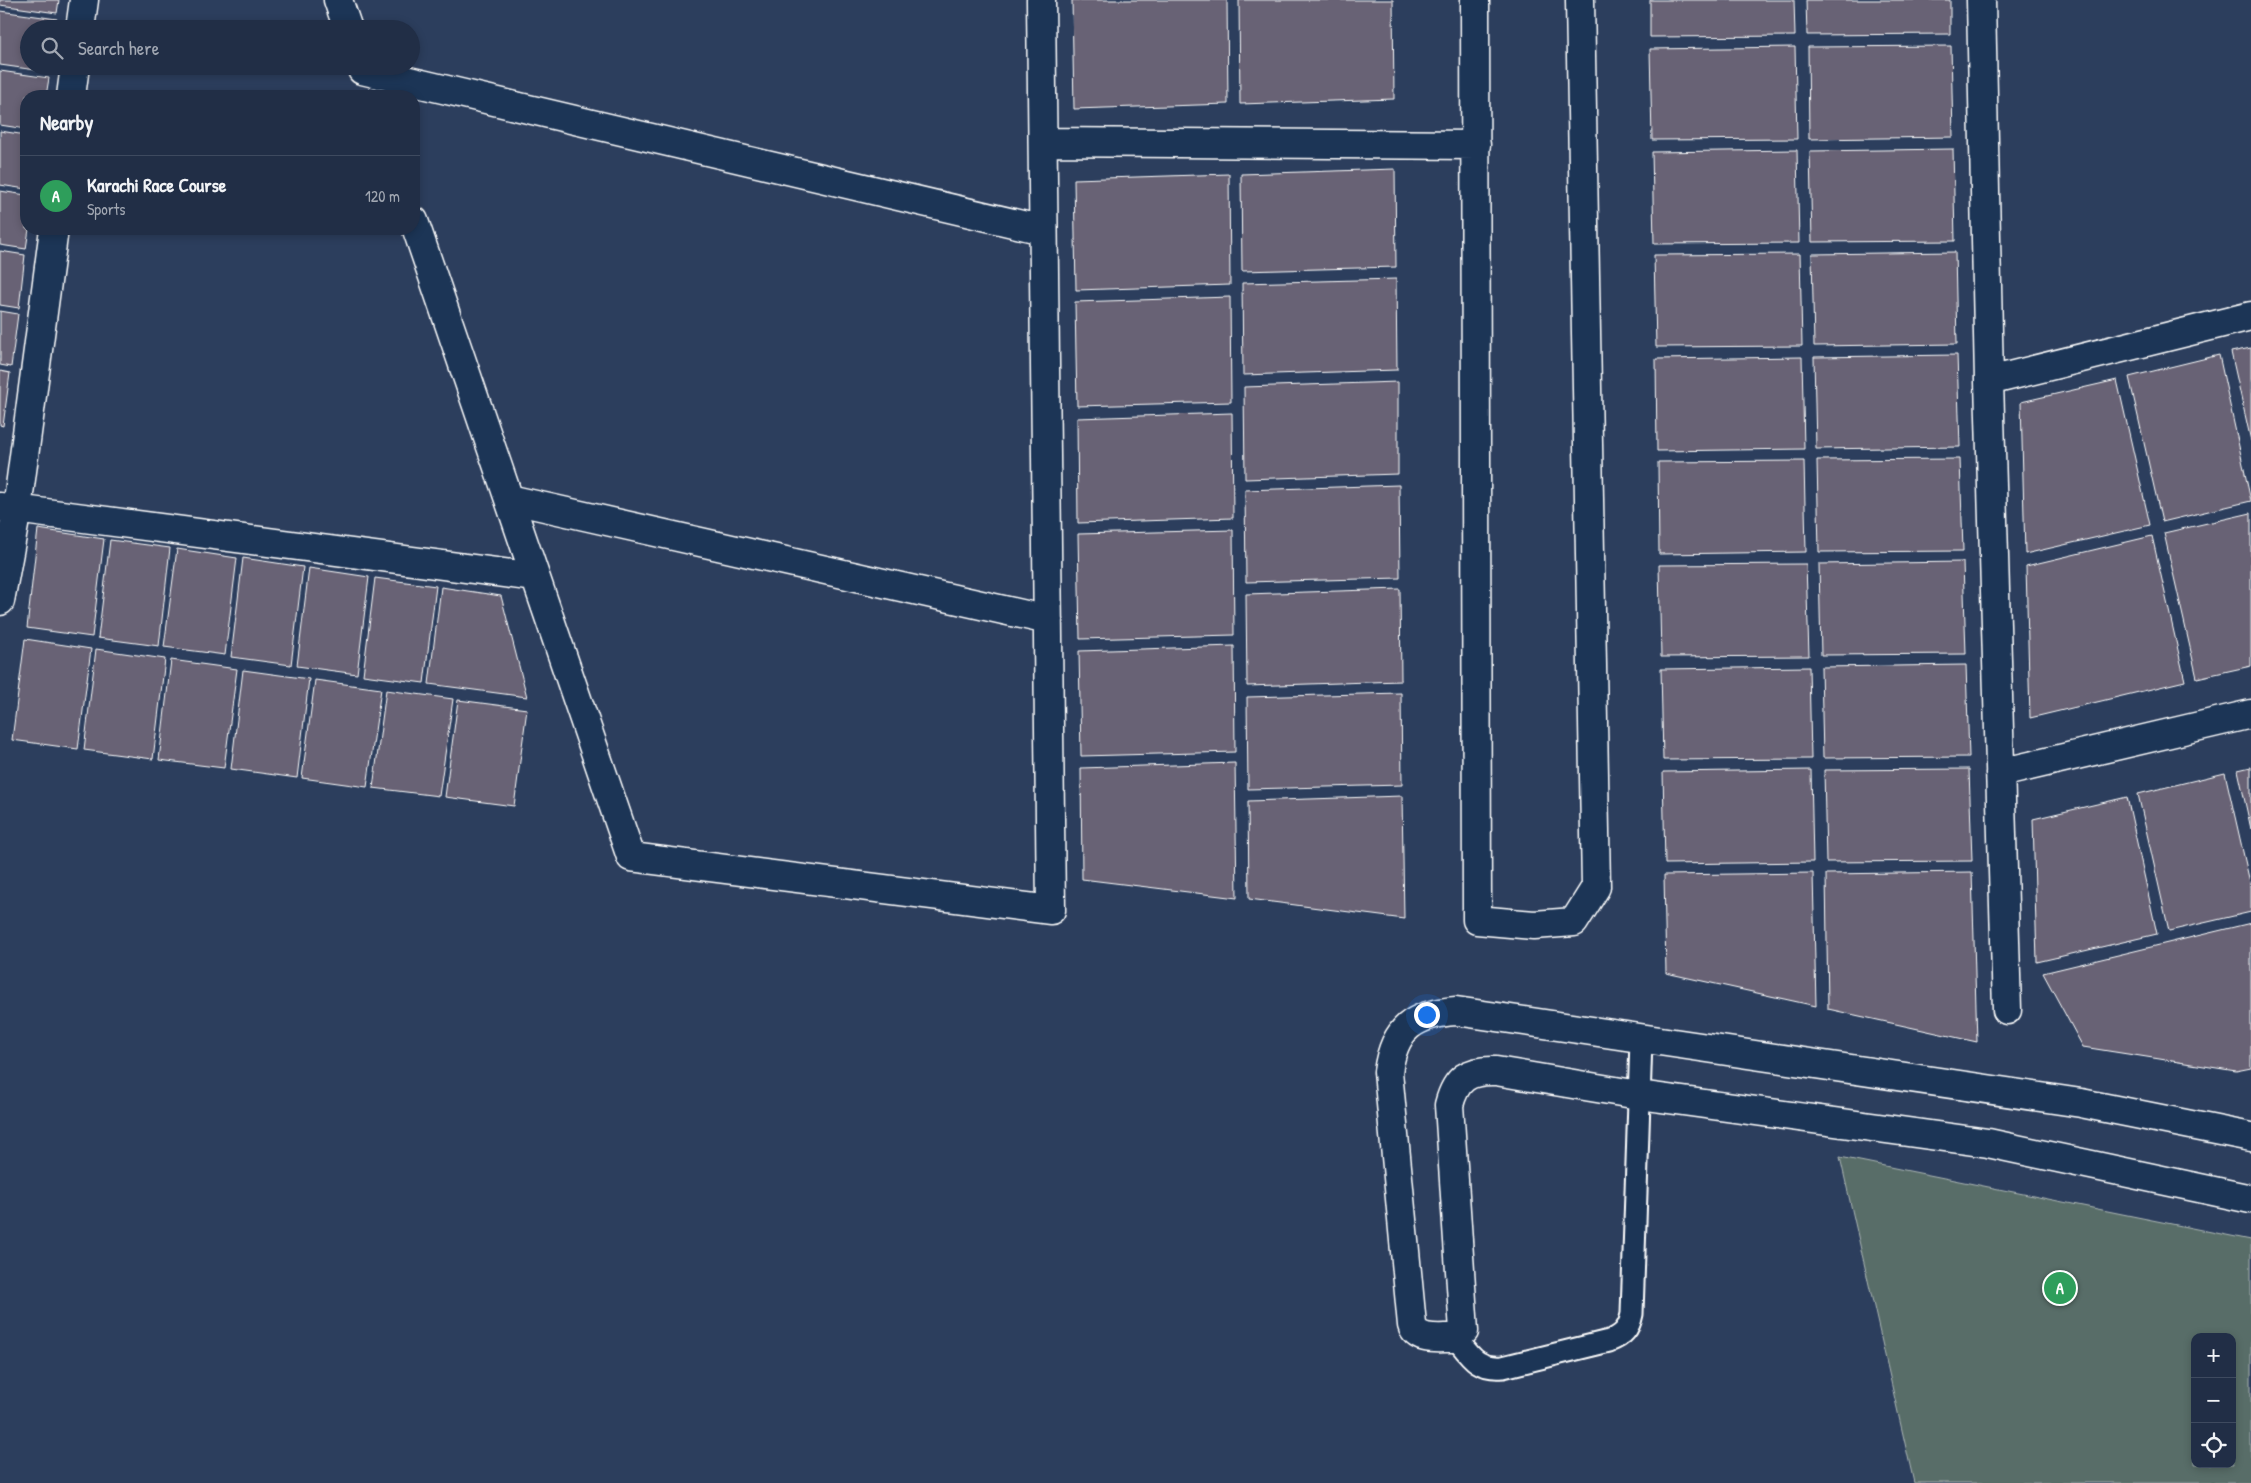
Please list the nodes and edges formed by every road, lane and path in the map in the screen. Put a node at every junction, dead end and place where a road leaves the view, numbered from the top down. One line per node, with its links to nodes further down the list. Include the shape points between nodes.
1 (84, 0): 7 (street)
2 (338, 0): 8 (street)
3 (1041, 0): 14 (street)
4 (1475, 0): 15 (street)
5 (1580, 0): 15 (street, via 1596,887 1574,922 1534,925 1477,920)
6 (1981, 0): 20 (street)
7 (81, 20)
8 (345, 20)
9 (74, 75): 12 (street)
10 (364, 75): 13 (street)
11 (391, 75): 16 (street)
12 (72, 90)
13 (369, 90)
14 (1042, 142): 15 (street); 16 (street)
15 (1476, 145)
16 (1043, 230): 25 (street)
17 (53, 235): 22 (street)
18 (419, 235): 21 (street)
19 (2251, 316): 20 (street)
20 (1989, 381): 27 (street)
21 (509, 499): 23 (street); 25 (street)
22 (8, 508): 23 (street); 24 (street)
23 (535, 577): 25 (street, via 631,857 1052,910)
24 (0, 601)
25 (1048, 620)
26 (2251, 714): 27 (street)
27 (2000, 773): 28 (street)
28 (2007, 1010)
29 (1641, 1040): 30 (lane); 31 (street, via 2081,1103); 33 (street, via 1456,1011 1433,1012 1411,1024 1400,1035 1390,1056 1388,1072 1412,1325 1422,1337)
30 (1639, 1095): 32 (street, via 1988,1143); 33 (lane, via 1632,1314 1626,1331 1609,1341 1491,1368 1471,1358); 33 (street, via 1496,1071 1480,1070 1458,1082 1449,1105 1465,1325)
31 (2251, 1137)
32 (2251, 1199)
33 (1456, 1338)

